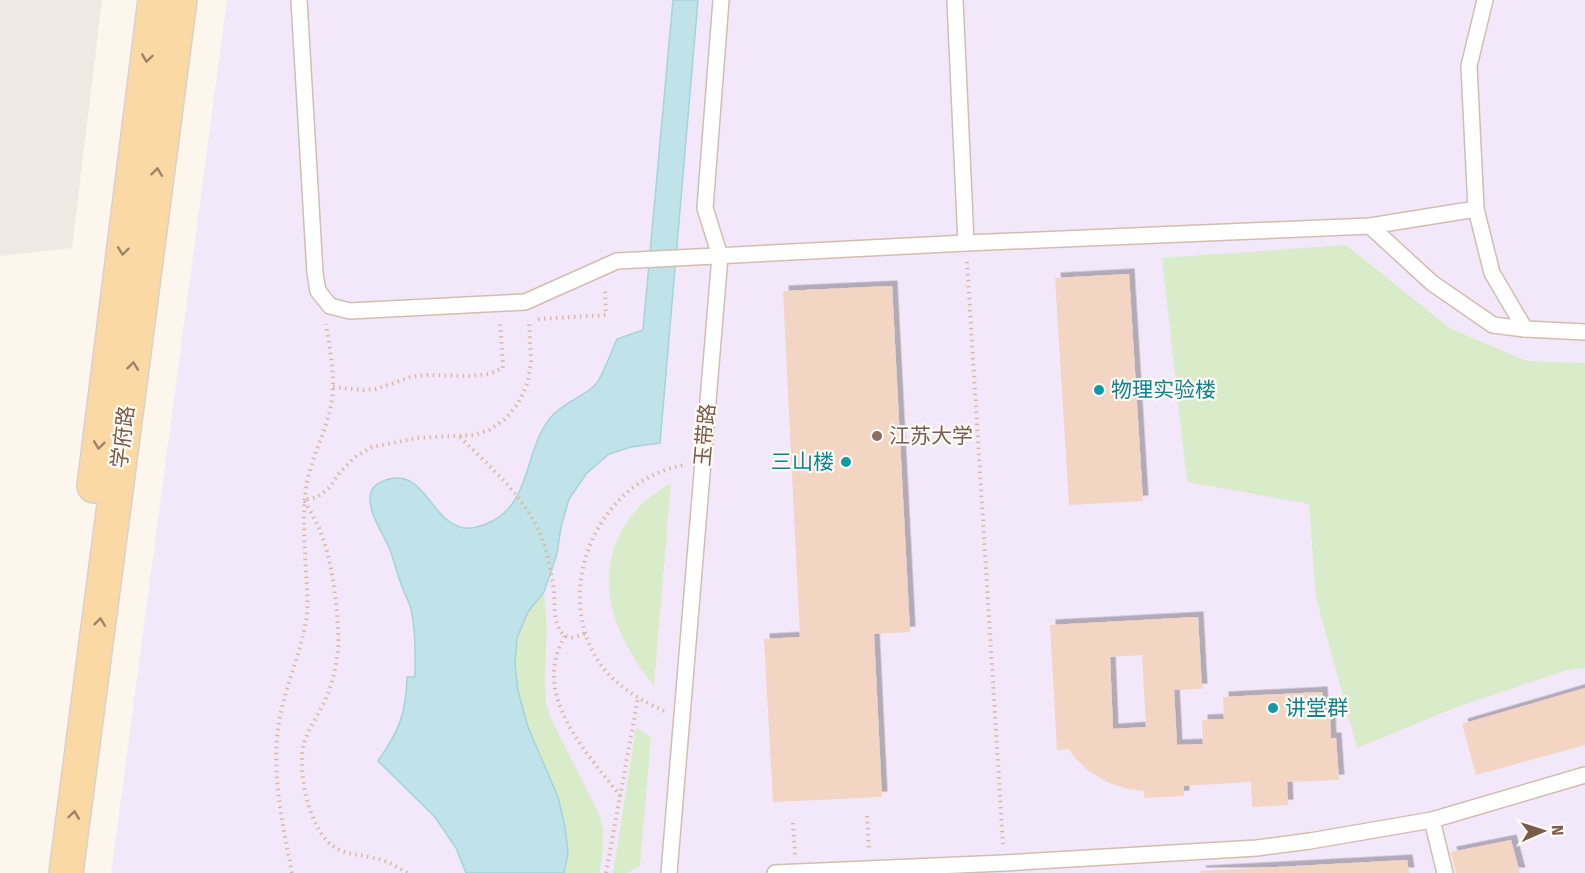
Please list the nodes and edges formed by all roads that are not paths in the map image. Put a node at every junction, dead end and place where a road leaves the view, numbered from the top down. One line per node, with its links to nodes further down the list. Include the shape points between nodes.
1 (155, 0): 16 (main road, 学府路, one-way to 16)
2 (180, 0): 17 (main road, 学府路, one-way to 2)
3 (299, 0): 10 (lane, via 315,273 318,291 330,306 350,311 525,302 617,261)
4 (721, 0): 10 (lane, 玉带路, via 705,208)
5 (955, 0): 9 (lane)
6 (1485, 0): 7 (lane, via 1469,66)
7 (1476, 208): 8 (lane); 11 (lane, via 1492,273)
8 (1370, 226): 9 (lane); 11 (lane, via 1432,283 1493,325)
9 (966, 243): 10 (lane)
10 (720, 256): 18 (lane, 玉带路)
11 (1525, 329): 12 (lane)
12 (1585, 332)
13 (1585, 776): 14 (lane)
14 (1432, 820): 15 (lane, via 1257,848); 20 (lane)
15 (1004, 868): 19 (lane)
16 (44, 873)
17 (66, 873)
18 (669, 873)
19 (775, 873)
20 (1445, 873)

